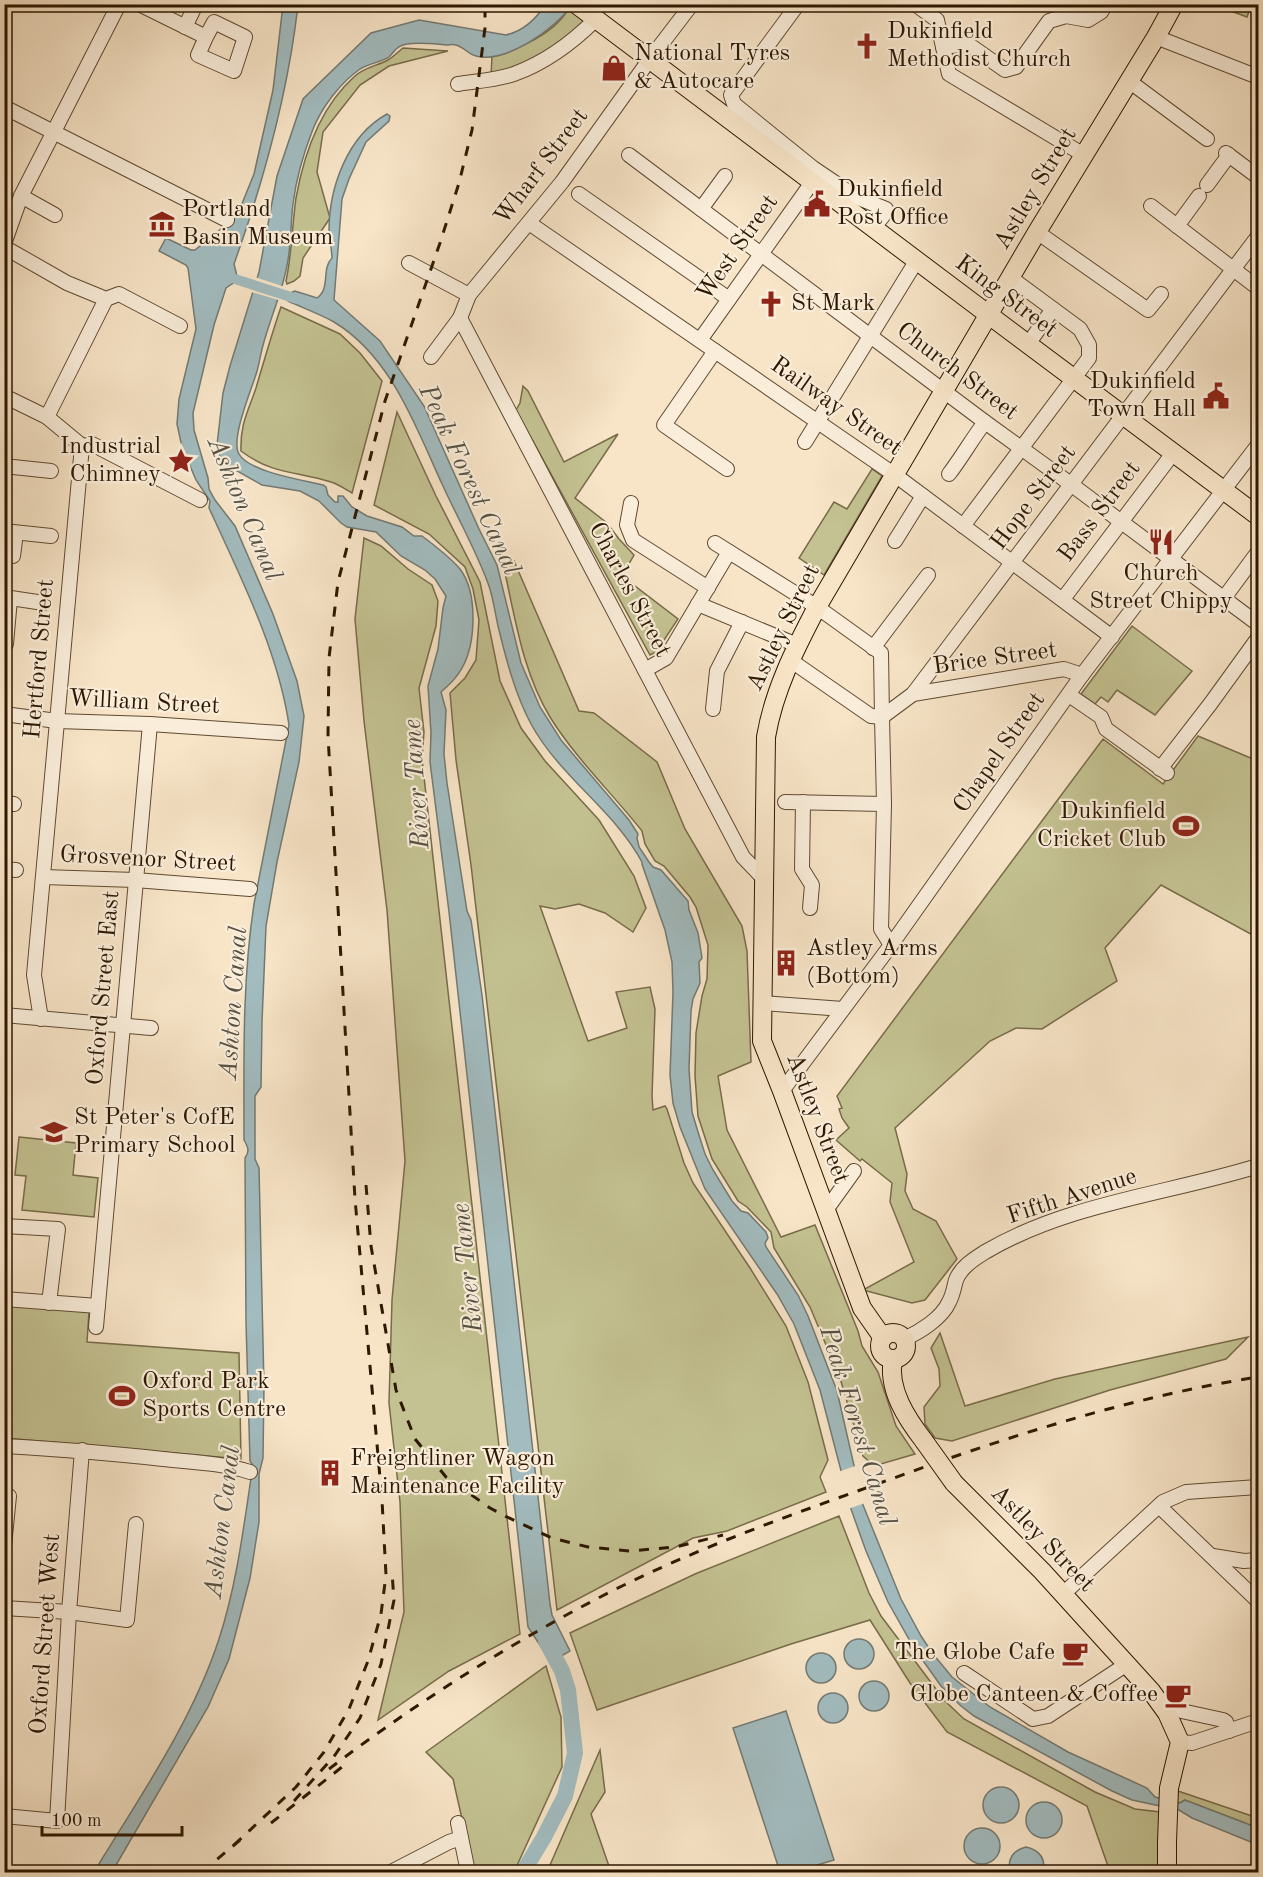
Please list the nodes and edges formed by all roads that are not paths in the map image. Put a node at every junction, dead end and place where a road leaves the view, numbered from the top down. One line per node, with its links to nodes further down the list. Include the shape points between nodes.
1 (119, 4): 20 (street)
2 (196, 4): 11 (street)
3 (692, 4): 15 (street, Wharf Street)
4 (798, 4): 35 (street, via 731,95 734,104 856,197 886,209)
5 (915, 4): 14 (street, via 937,20)
6 (1106, 4): 10 (street, via 1088,20)
7 (1174, 4): 13 (main road, Astley Street)
8 (148, 6): 11 (street)
9 (588, 9): 15 (main road, King Street); 18 (street, via 577,39 553,55 513,75)
10 (1066, 10): 14 (street, via 1050,21 1016,67 1005,70 968,44)
11 (185, 27): 12 (street)
12 (206, 36)
13 (1156, 37): 16 (street); 17 (main road, Astley Street)
14 (943, 47): 23 (street, via 949,74)
15 (650, 59): 26 (main road, King Street); 33 (street, Wharf Street)
16 (1258, 77)
17 (1129, 81): 21 (street); 23 (main road, Astley Street)
18 (458, 84)
19 (4, 106): 20 (street)
20 (53, 132): 28 (street); 32 (street)
21 (1208, 139)
22 (629, 155): 30 (street, Church Street)
23 (1084, 155): 36 (main road, Astley Street)
24 (725, 176): 30 (street)
25 (1258, 177): 34 (street, via 1228,154)
26 (813, 181): 35 (main road, King Street); 39 (street, West Street)
27 (579, 194): 48 (street)
28 (21, 196): 31 (street); 38 (street)
29 (1151, 206): 34 (street)
30 (701, 209): 39 (street, Church Street)
31 (55, 215)
32 (227, 220)
33 (529, 223): 46 (street, Wharf Street); 54 (street, Railway Street)
34 (1177, 226): 42 (street)
35 (874, 227): 40 (main road, King Street)
36 (1037, 232): 43 (main road, Astley Street); 45 (street, via 1145,313)
37 (1256, 240): 42 (street, Hope Street)
38 (4, 246): 47 (street, via 67,284)
39 (762, 254): 48 (street, West Street); 53 (street, Church Street)
40 (917, 260): 50 (main road, King Street); 53 (street)
41 (409, 263): 46 (street)
42 (1234, 270): 44 (street); 61 (street, Hope Street)
43 (1011, 278): 49 (street); 50 (main road, Astley Street)
44 (1258, 288)
45 (1161, 294)
46 (469, 295): 51 (street, Wharf Street)
47 (106, 299): 52 (street, via 119,294); 62 (street)
48 (729, 299): 54 (street, West Street)
49 (1053, 309): 55 (street); 58 (street, via 1080,329 1089,345 1089,358)
50 (989, 315): 55 (main road, King Street); 59 (main road, Astley Street)
51 (460, 318): 57 (street, Wharf Street); 107 (street, Charles Street)
52 (180, 326)
53 (871, 335): 59 (street, Church Street); 63 (street)
54 (700, 340): 56 (street, Railway Street)
55 (1028, 344): 58 (main road, King Street)
56 (715, 351): 63 (street, Railway Street); 71 (street, via 664,425)
57 (431, 357)
58 (1074, 377): 61 (main road, King Street); 68 (street)
59 (945, 392): 64 (street, Church Street); 74 (main road, Astley Street)
60 (4, 396): 62 (street)
61 (1124, 415): 69 (main road, King Street); 75 (street, Hope Street)
62 (47, 417): 67 (street)
63 (818, 421): 65 (street); 74 (street, Railway Street)
64 (985, 422): 68 (street, Church Street); 73 (street)
65 (805, 442)
66 (1258, 444): 76 (street, Chapel Street)
67 (82, 447): 78 (street, via 92,444); 114 (street, Hertford Street)
68 (1022, 449): 75 (street, Church Street); 82 (street)
69 (1174, 452): 76 (main road, King Street); 81 (street, Bass Street)
70 (4, 466): 72 (street)
71 (727, 469)
72 (51, 471)
73 (949, 474)
74 (895, 475): 77 (street, Railway Street); 99 (main road, Astley Street)
75 (1072, 485): 81 (street, Church Street); 91 (street, Hope Street)
76 (1223, 489): 80 (main road, King Street); 90 (street, Chapel Street)
77 (923, 496): 82 (street, Railway Street); 85 (street)
78 (200, 500)
79 (631, 503): 93 (street, via 627,525 633,540)
80 (1258, 516)
81 (1121, 522): 90 (street, Church Street); 96 (street, Bass Street)
82 (963, 526): 91 (street, Railway Street)
83 (10, 532): 84 (street); 89 (street)
84 (51, 536)
85 (895, 541)
86 (715, 543): 87 (street)
87 (729, 552): 93 (street); 99 (street)
88 (1258, 552): 95 (street)
89 (14, 556)
90 (1170, 558): 95 (street, Church Street); 102 (street, Chapel Street)
91 (1013, 562): 96 (street, Railway Street); 109 (street, Hope Street)
92 (928, 575): 105 (street)
93 (708, 588): 98 (street)
94 (8, 598): 97 (street); 104 (street)
95 (1224, 598): 101 (street, Church Street)
96 (1063, 599): 102 (street, Railway Street)
97 (44, 603)
98 (698, 604): 100 (street); 107 (street, via 666,658)
99 (817, 606): 105 (street); 106 (main road, Astley Street)
100 (742, 622): 106 (street); 111 (street, via 717,671)
101 (1258, 624)
102 (1112, 637): 108 (street, Chapel Street)
103 (1258, 638): 110 (street, via 1164,772 1106,729 1101,717)
104 (6, 644)
105 (873, 648): 113 (street, via 881,653)
106 (793, 653): 113 (street, via 871,716); 121 (main road, Astley Street, via 771,710 766,737)
107 (645, 670): 121 (street, Charles Street, via 743,857)
108 (1082, 675): 109 (street, Brice Street, via 1064,669); 110 (street, Chapel Street)
109 (913, 694): 113 (street, Hope Street)
110 (1069, 694): 125 (street, Chapel Street)
111 (713, 709)
112 (4, 714): 114 (street, William Street)
113 (882, 717): 119 (street)
114 (57, 721): 115 (street, William Street); 120 (street, Hertford Street)
115 (150, 724): 116 (street, William Street); 122 (street, Oxford Street East)
116 (281, 733)
117 (785, 802): 118 (street)
118 (803, 802): 119 (street); 124 (street, via 802,869 812,885)
119 (885, 804): 125 (street, via 881,929)
120 (43, 877): 122 (street, Grosvenor Street); 129 (street, Hertford Street, via 34,975)
121 (764, 879): 126 (main road, Astley Street)
122 (135, 880): 123 (street, Grosvenor Street); 130 (street, Oxford Street East)
123 (250, 889)
124 (810, 908)
125 (891, 945): 127 (street, Chapel Street)
126 (762, 1003): 127 (street); 132 (main road, Astley Street, via 762,1041)
127 (843, 1009): 132 (street, Chapel Street)
128 (4, 1015): 129 (street)
129 (41, 1019): 130 (street)
130 (123, 1026): 131 (street); 139 (street, Oxford Street East)
131 (151, 1028)
132 (782, 1091): 135 (main road, Astley Street)
133 (1258, 1166): 142 (street, Fifth Avenue, via 1090,1209 1018,1235 961,1270 945,1308)
134 (854, 1172): 135 (street)
135 (826, 1210): 141 (main road, Astley Street, via 862,1308)
136 (4, 1226): 138 (street, via 58,1230)
137 (4, 1299): 138 (street)
138 (49, 1303): 139 (street)
139 (98, 1306): 140 (street, Oxford Street East)
140 (96, 1327)
141 (883, 1338): 142 (main road, via 894,1333); 143 (main road, via 882,1353)
142 (904, 1339): 143 (main road, via 903,1354)
143 (893, 1359): 154 (main road, Astley Street, bridge, via 898,1400 913,1427 954,1483)
144 (4, 1446): 145 (street)
145 (82, 1450): 146 (street, via 232,1466); 157 (street, Oxford Street West)
146 (250, 1472)
147 (1258, 1487): 149 (street, via 1186,1492)
148 (9, 1496): 151 (street)
149 (1159, 1506): 152 (street); 154 (street)
150 (136, 1524): 157 (street, via 127,1620)
151 (4, 1546)
152 (1213, 1556): 153 (street, via 1244,1562); 155 (street)
153 (1258, 1560)
154 (1063, 1594): 158 (main road, Astley Street)
155 (1258, 1601)
156 (4, 1608): 157 (street)
157 (69, 1612): 164 (street, Oxford Street West, via 57,1821)
158 (1127, 1664): 159 (street, via 1048,1716 1033,1719); 160 (main road, Astley Street)
159 (964, 1673)
160 (1163, 1707): 162 (street, via 1223,1720); 163 (main road, Astley Street)
161 (1258, 1722): 162 (street)
162 (1229, 1731): 163 (street, via 1192,1743)
163 (1180, 1742): 169 (main road, via 1169,1788)
164 (4, 1816)
165 (458, 1824): 166 (street)
166 (461, 1838): 167 (street); 168 (street)
167 (391, 1872)
168 (468, 1872)
169 (1167, 1872)

